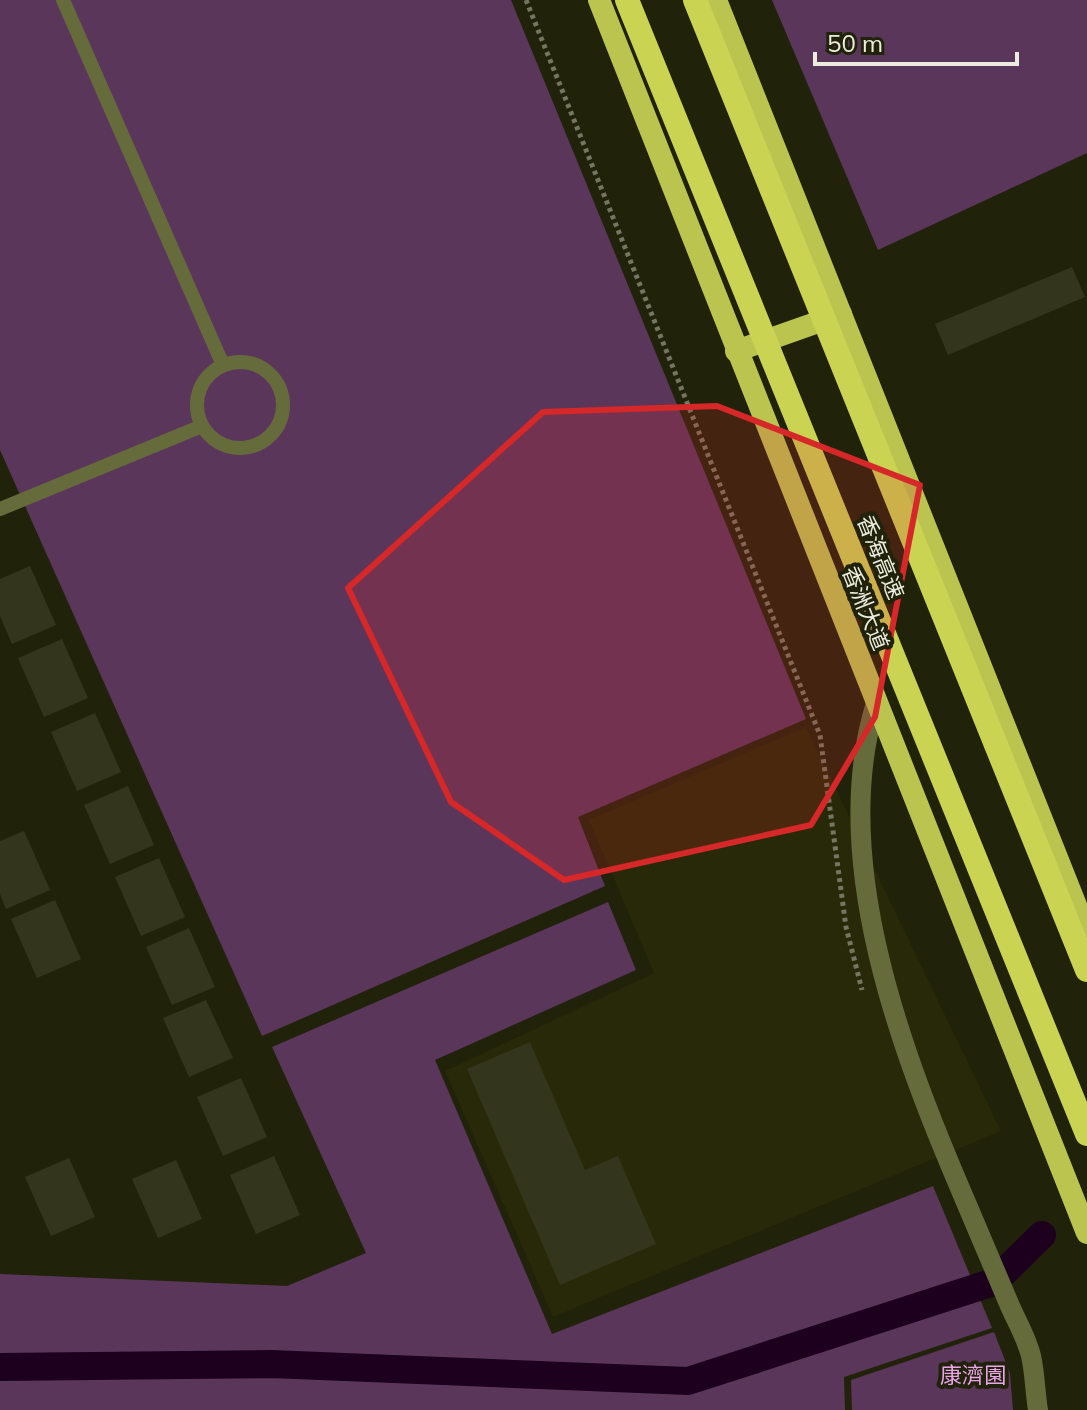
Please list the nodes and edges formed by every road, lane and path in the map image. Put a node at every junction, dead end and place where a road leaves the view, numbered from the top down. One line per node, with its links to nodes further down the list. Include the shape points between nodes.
1 (63, 0): 9 (lane)
2 (526, 0): 15 (path, via 820,735 846,927)
3 (599, 0): 8 (highway, 香洲大道)
4 (627, 0): 16 (highway, 香海高速, bridge)
5 (695, 0): 14 (highway, 香海高速, bridge)
6 (716, 0): 7 (highway)
7 (842, 314): 8 (highway); 13 (highway)
8 (736, 351): 12 (highway, 香洲大道)
9 (223, 365): 10 (lane, via 202,384 197,397); 10 (lane, via 252,363 265,370 281,394 279,421 262,442 235,448 210,437)
10 (202, 426): 11 (lane)
11 (0, 509)
12 (876, 703): 17 (highway, 香洲大道); 18 (street, via 861,809 877,951 901,1037 942,1146 1031,1355)
13 (1087, 933)
14 (1087, 970)
15 (864, 996)
16 (1087, 1134)
17 (1087, 1233)
18 (1038, 1410)

